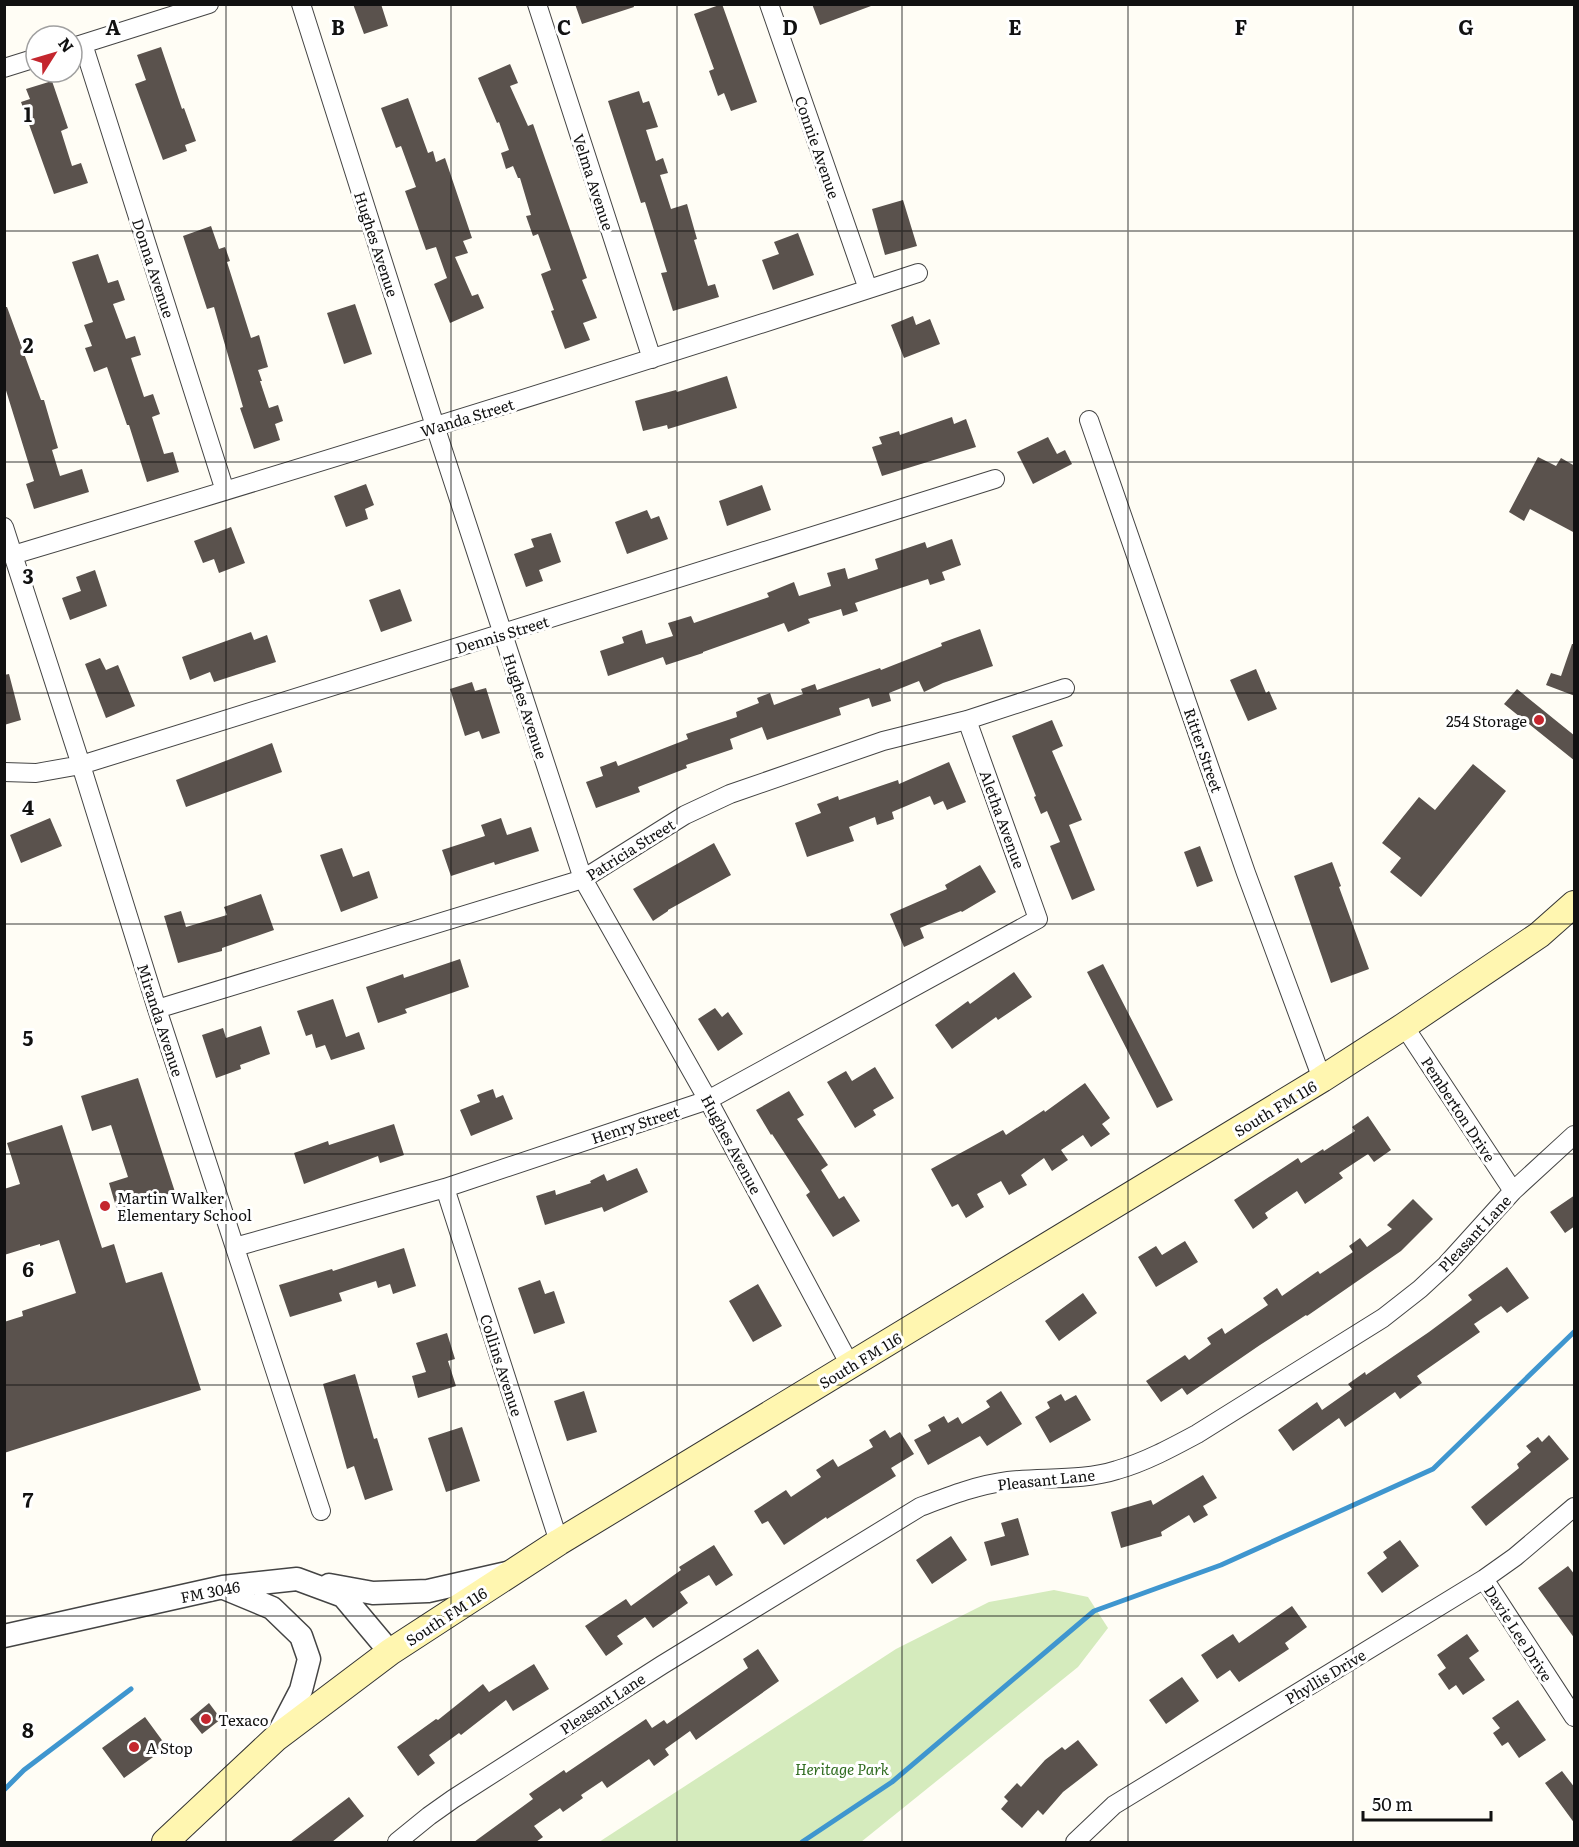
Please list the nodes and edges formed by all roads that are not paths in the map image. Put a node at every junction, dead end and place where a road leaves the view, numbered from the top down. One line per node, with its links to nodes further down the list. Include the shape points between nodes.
1 (209, 4): 5 (street)
2 (301, 4): 13 (street, Hughes Avenue)
3 (537, 4): 11 (street, Velma Avenue)
4 (769, 4): 10 (street, Connie Avenue)
5 (84, 44)
6 (24, 62): 8 (street)
7 (84, 67): 15 (street, Donna Avenue)
8 (4, 68)
9 (918, 273): 10 (street, Wanda Street)
10 (868, 289): 11 (street, Wanda Street)
11 (652, 359): 13 (street, Wanda Street)
12 (1089, 420): 28 (street, Ritter Street)
13 (435, 426): 15 (street, Wanda Street); 18 (street, Hughes Avenue)
14 (995, 478): 18 (street, Dennis Street)
15 (225, 491): 17 (street, Wanda Street)
16 (4, 527): 17 (street, Miranda Avenue)
17 (13, 555): 21 (street, Miranda Avenue)
18 (503, 634): 21 (street, Dennis Street); 23 (street, Hughes Avenue)
19 (1065, 688): 20 (street, Patricia Street)
20 (967, 720): 23 (street, Patricia Street, via 883,741 729,794 685,815); 25 (street, Aletha Avenue)
21 (81, 765): 22 (street, Dennis Street, via 36,773); 26 (street, Miranda Avenue)
22 (4, 772)
23 (583, 879): 26 (street, Patricia Street); 29 (street, Hughes Avenue)
24 (1575, 904): 27 (main road, South FM 116, via 1539,935)
25 (1038, 918): 29 (street, Henry Street)
26 (157, 1009): 33 (street, Miranda Avenue)
27 (1404, 1026): 28 (main road, South FM 116); 32 (street, Pemberton Drive)
28 (1322, 1079): 34 (main road, South FM 116)
29 (708, 1100): 31 (street, Henry Street); 34 (street, Hughes Avenue)
30 (1575, 1135): 32 (street, Pleasant Lane)
31 (445, 1188): 33 (street, Henry Street); 37 (street, Collins Avenue)
32 (1513, 1191): 47 (street, Pleasant Lane, via 1420,1289 1197,1434 1116,1471 1065,1479 1008,1481 960,1491 920,1507 662,1665 453,1799)
33 (235, 1247): 36 (street, Miranda Avenue)
34 (850, 1365): 37 (main road, South FM 116)
35 (1575, 1507): 39 (street, Phyllis Drive)
36 (321, 1511)
37 (560, 1542): 38 (main road, South FM 116)
38 (517, 1570): 40 (street, via 428,1591 372,1593); 43 (main road, South FM 116)
39 (1484, 1579): 44 (street, Davie Lee Drive); 48 (street, Phyllis Drive, via 1114,1805)
40 (302, 1580): 41 (street, FM 3046 / FM 3046); 43 (street, FM 3046 / FM 3046, via 343,1596)
41 (223, 1587): 42 (street, FM 3046 / FM 3046); 45 (street, via 272,1608 301,1636 309,1659 302,1690)
42 (4, 1636)
43 (390, 1652): 45 (main road, South FM 116)
44 (1575, 1717)
45 (276, 1738): 46 (main road, South FM 116)
46 (165, 1842)
47 (397, 1842)
48 (1075, 1842)

